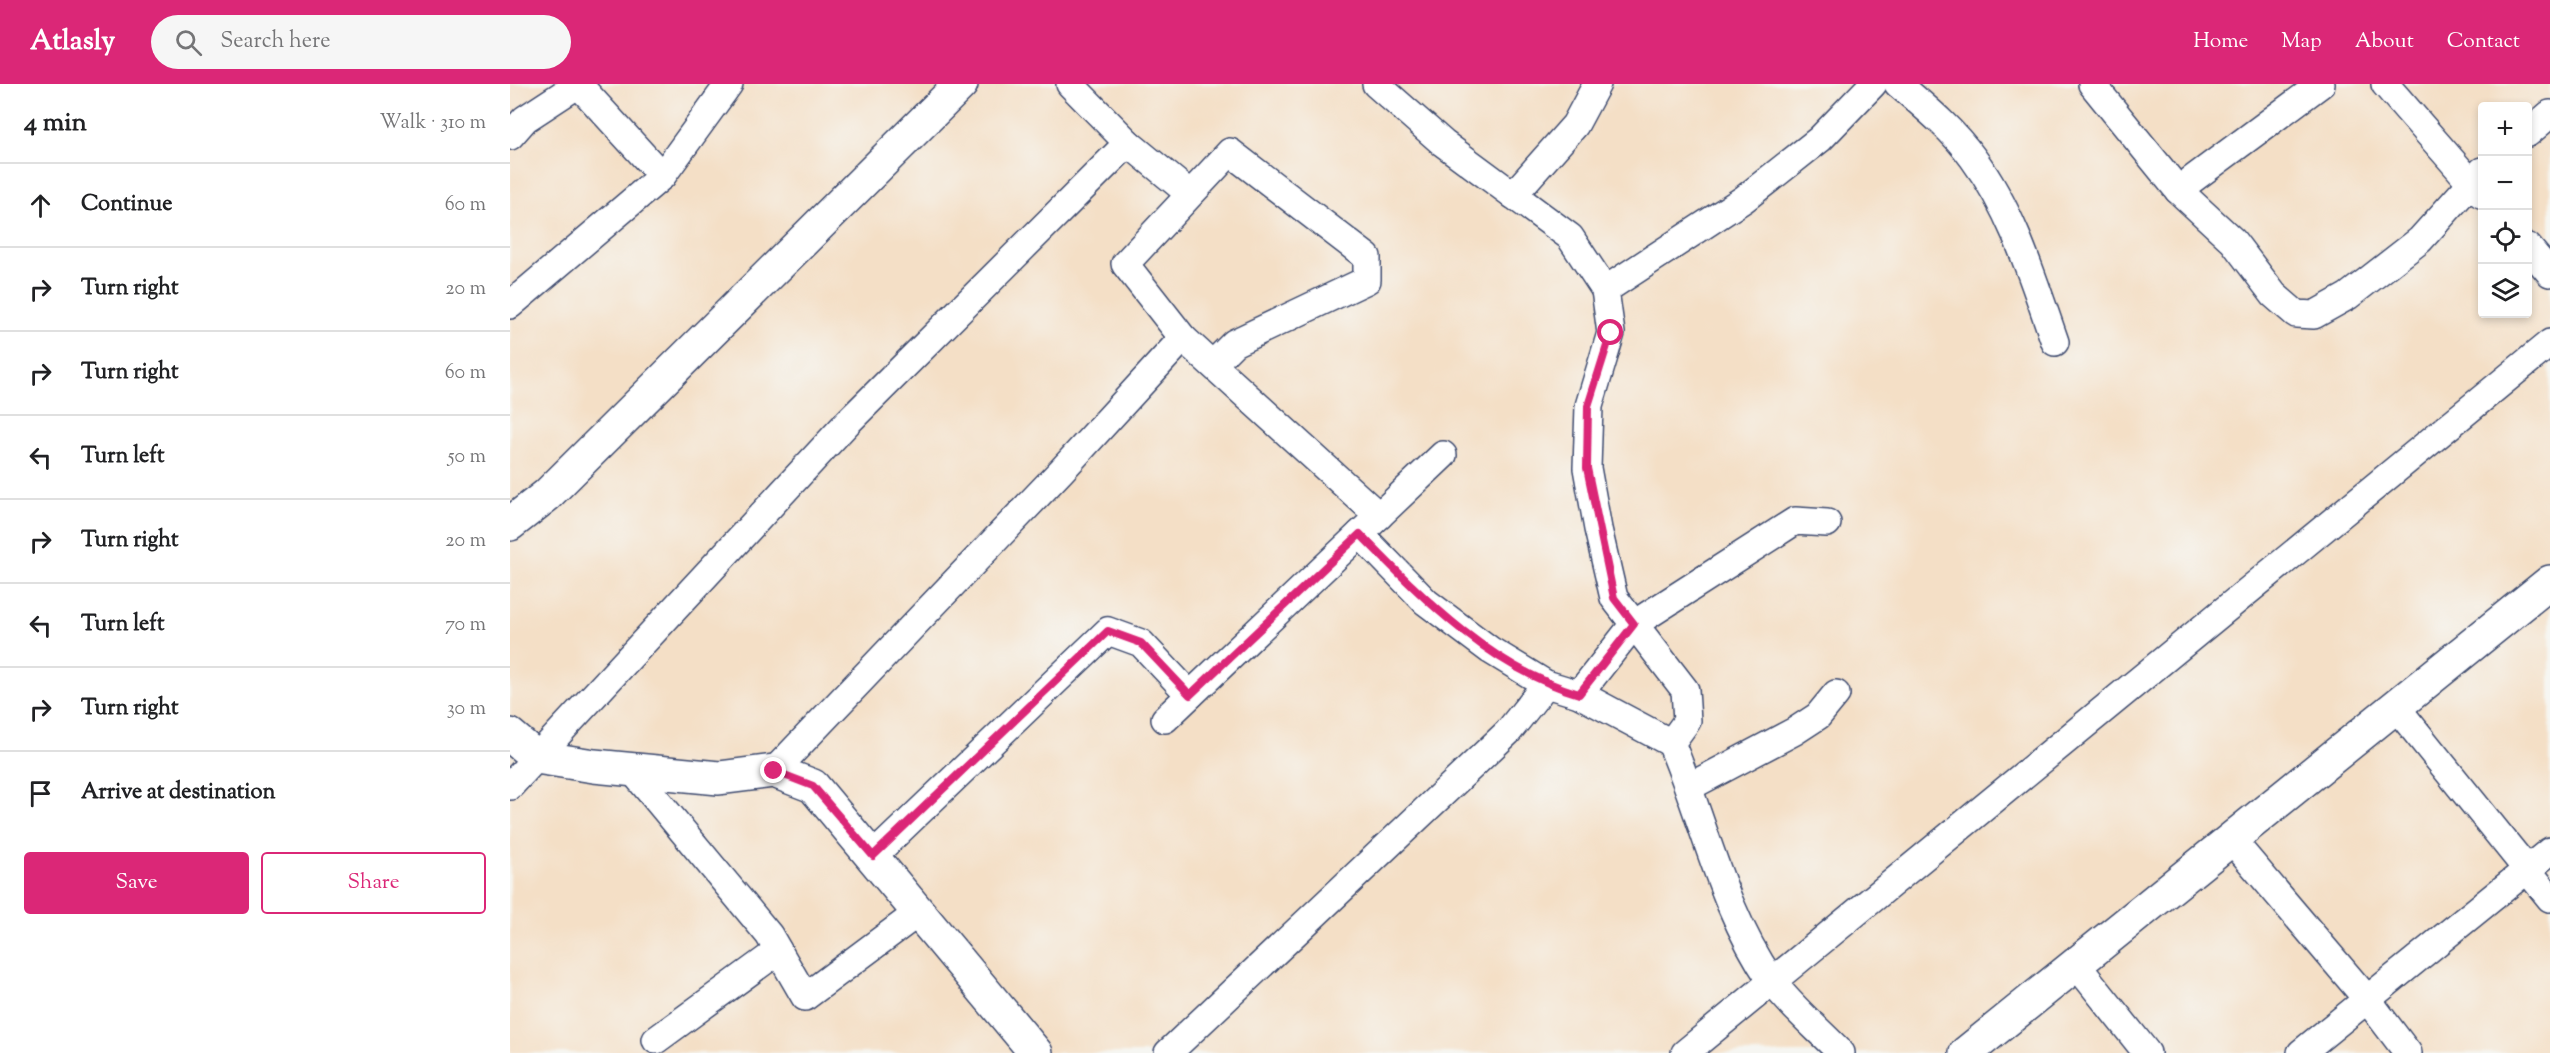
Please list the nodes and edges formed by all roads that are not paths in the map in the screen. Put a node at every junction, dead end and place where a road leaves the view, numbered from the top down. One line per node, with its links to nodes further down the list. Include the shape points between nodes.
1 (729, 84): 16 (street)
2 (961, 84): 31 (street, via 547,495)
3 (1070, 84): 15 (street)
4 (1376, 84): 20 (street, via 1443,143)
5 (1597, 84): 20 (street, via 1575,125)
6 (1873, 84): 23 (street, via 1820,139 1744,199)
7 (1898, 84): 26 (street, via 1939,118 1973,158 2006,213)
8 (2092, 84): 18 (street)
9 (2321, 84): 18 (street)
10 (2385, 84): 17 (street)
11 (578, 85): 14 (street, via 525,120); 16 (street)
12 (2550, 114): 13 (street)
13 (2532, 130)
14 (510, 136)
15 (1128, 143): 19 (street); 43 (street, via 848,423)
16 (662, 176): 24 (street)
17 (2478, 183): 18 (street, via 2420,240 2348,296 2314,315 2296,314 2274,295 2233,241)
18 (2178, 190)
19 (1190, 194): 25 (street, via 1125,264); 28 (street, via 1230,152 1367,256 1367,280 1234,343)
20 (1513, 195): 23 (street, via 1570,237)
21 (2532, 252): 22 (street)
22 (2550, 273)
23 (1605, 290): 34 (street, via 1611,333 1588,406 1587,468 1614,598)
24 (510, 304)
25 (1183, 338): 28 (street); 45 (street)
26 (2055, 342)
27 (2550, 344): 56 (street)
28 (1214, 363): 32 (street)
29 (1443, 455): 32 (street)
30 (1827, 523): 34 (street, via 1795,521)
31 (510, 524)
32 (1369, 525): 35 (street, via 1426,602 1490,651); 38 (street)
33 (2550, 582): 39 (street)
34 (1634, 624): 36 (street); 42 (street, via 1685,690 1687,721)
35 (1546, 684): 36 (street); 60 (street, via 1508,732)
36 (1579, 694): 42 (street)
37 (1836, 694): 47 (street, via 1818,716 1795,731)
38 (1190, 695): 40 (street); 50 (street, via 1141,643 1108,631)
39 (2396, 706): 48 (street); 51 (street)
40 (1165, 719)
41 (510, 735): 43 (street)
42 (1671, 743): 47 (street)
43 (536, 757): 44 (street); 46 (street)
44 (632, 770): 45 (street, via 719,778); 54 (street, via 769,935)
45 (774, 771): 50 (street, via 813,786)
46 (510, 786)
47 (1689, 787): 56 (street, via 1724,892)
48 (2231, 839): 55 (street); 57 (street)
49 (2550, 850): 51 (street)
50 (873, 856): 53 (street)
51 (2527, 869): 52 (street); 57 (street)
52 (2550, 898)
53 (919, 912): 54 (street, via 806,997); 59 (street)
54 (778, 951): 58 (street)
55 (2076, 964): 63 (street); 64 (street)
56 (1772, 981): 61 (street); 62 (street)
57 (2367, 999): 65 (street); 66 (street)
58 (656, 1041)
59 (1036, 1053)
60 (1168, 1053)
61 (1685, 1053)
62 (1841, 1053)
63 (1966, 1053)
64 (2147, 1053)
65 (2301, 1053)
66 (2408, 1053)

